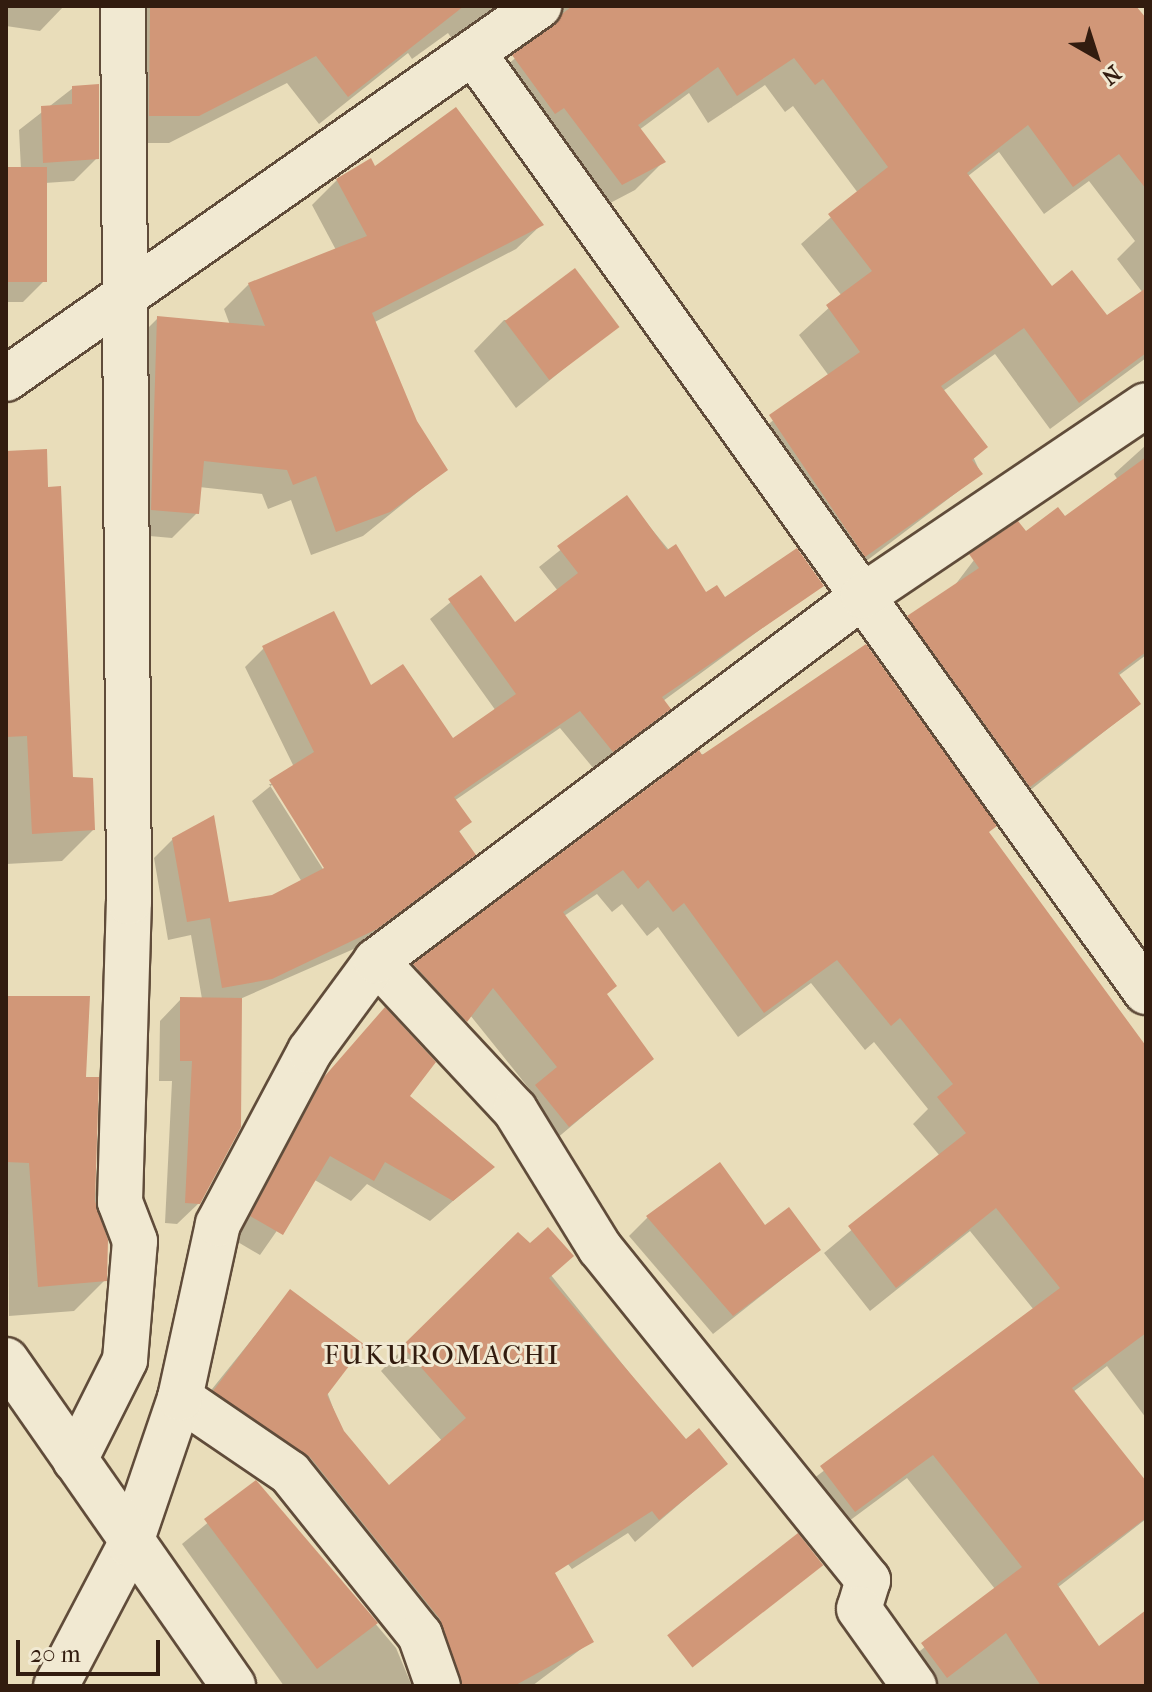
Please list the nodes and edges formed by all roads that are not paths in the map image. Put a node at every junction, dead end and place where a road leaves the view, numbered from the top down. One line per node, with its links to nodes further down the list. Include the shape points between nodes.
1 (123, 6): 4 (street)
2 (539, 6): 3 (street)
3 (474, 54): 4 (street); 7 (street)
4 (121, 300): 5 (street); 12 (street, via 129,902 120,1202 135,1241 125,1360)
5 (6, 379)
6 (1146, 405): 7 (street)
7 (863, 596): 8 (street); 9 (street)
8 (376, 961): 11 (street, via 310,1051 218,1224); 17 (street, via 515,1110 600,1248 868,1580 859,1609)
9 (1146, 992)
10 (6, 1360): 12 (street)
11 (180, 1398): 13 (street); 16 (street, via 290,1473 420,1635)
12 (75, 1460): 13 (street)
13 (130, 1545): 14 (street); 15 (street)
14 (56, 1686)
15 (233, 1686)
16 (438, 1686)
17 (914, 1686)

